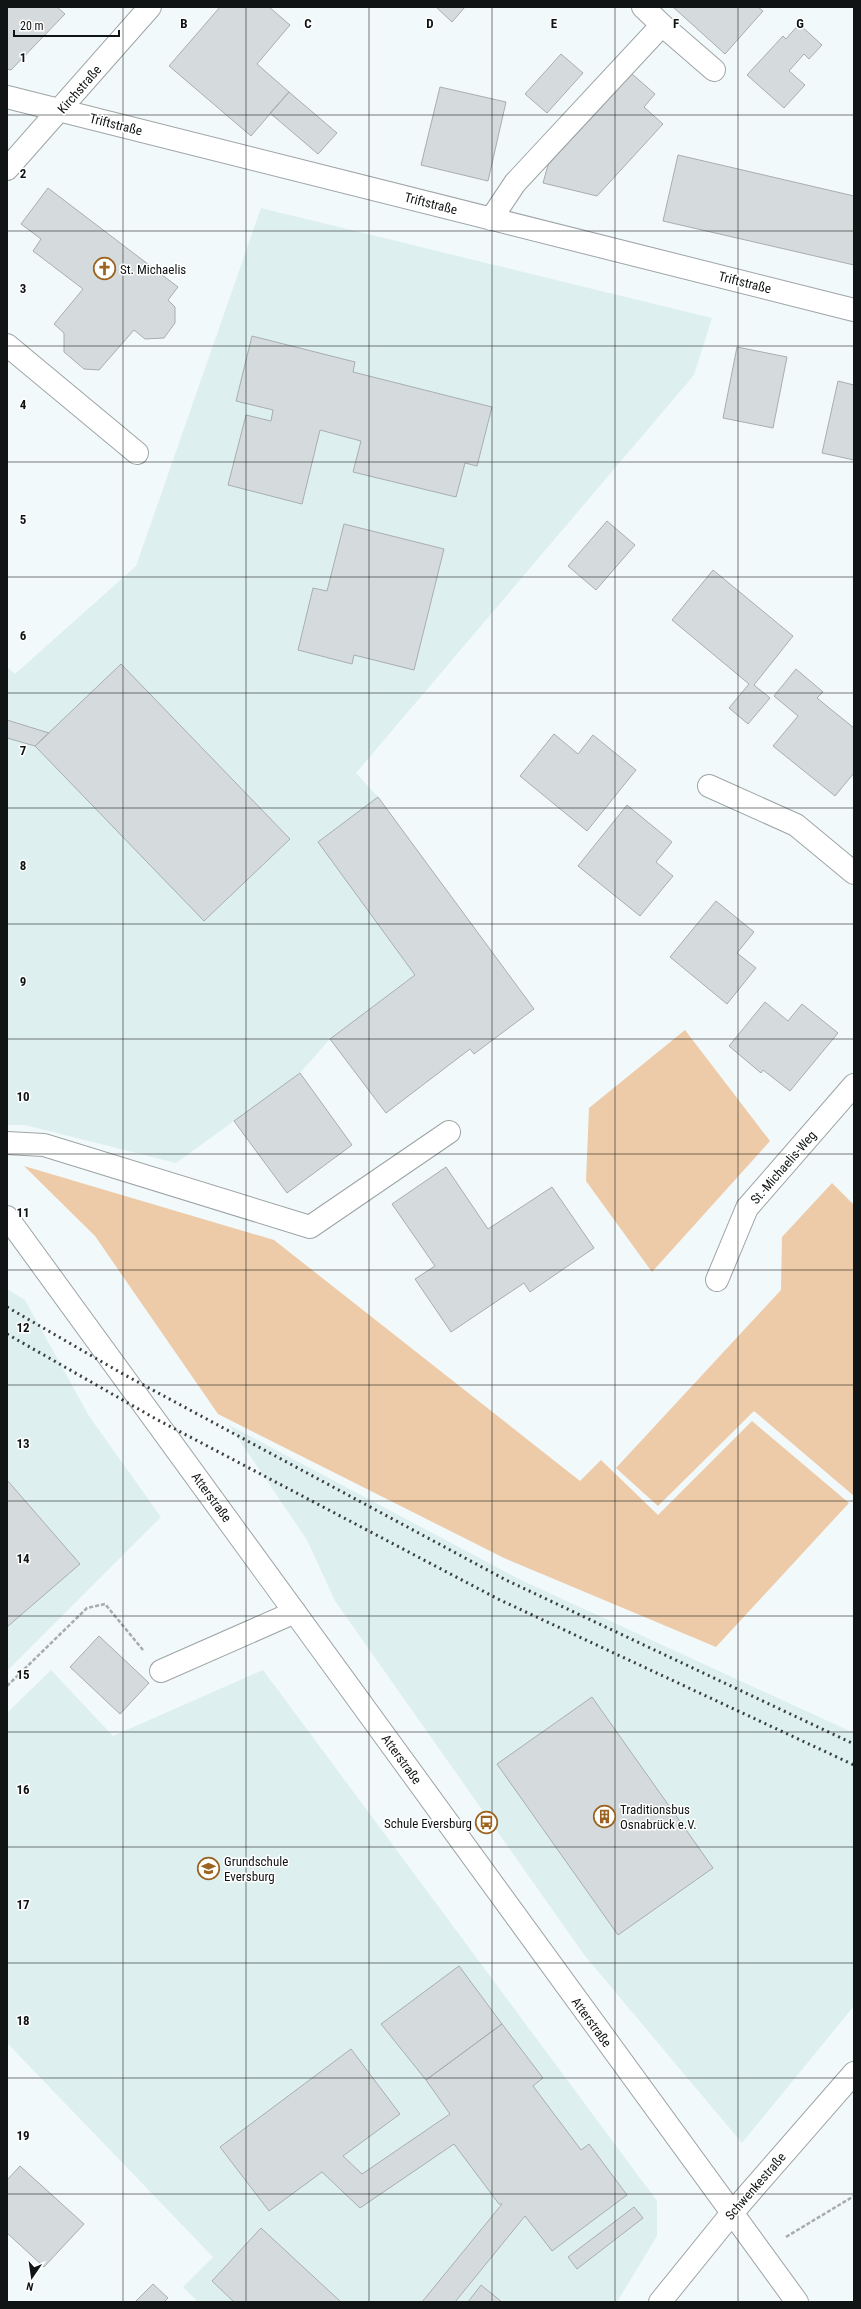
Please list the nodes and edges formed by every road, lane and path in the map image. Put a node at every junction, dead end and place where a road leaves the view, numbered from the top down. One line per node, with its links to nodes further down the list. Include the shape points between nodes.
1 (150, 7): 6 (street, Kirchstraße)
2 (643, 7): 3 (street)
3 (662, 25): 4 (street); 8 (street, via 515,183)
4 (714, 70)
5 (7, 97): 6 (street, Triftstraße)
6 (61, 110): 7 (street, Kirchstraße); 8 (street, Triftstraße)
7 (7, 169)
8 (491, 219): 9 (street, Triftstraße)
9 (854, 310)
10 (7, 345): 11 (street)
11 (137, 453)
12 (709, 786): 13 (street, via 796,825)
13 (854, 873)
14 (854, 1085): 18 (street, St.-Michaelis-Weg, via 747,1208)
15 (449, 1132): 16 (street, via 310,1227 44,1145)
16 (7, 1143)
17 (7, 1217): 19 (street, Atterstraße)
18 (717, 1280)
19 (295, 1612): 20 (street); 24 (street, Atterstraße)
20 (161, 1671): 21 (path, via 105,1604 87,1608)
21 (7, 1686)
22 (854, 2074): 24 (street, Schwenkestraße)
23 (854, 2196): 25 (path)
24 (732, 2213): 25 (street, Atterstraße); 26 (street, Schwenkestraße)
25 (760, 2252): 27 (street, Atterstraße)
26 (660, 2302)
27 (796, 2302)

